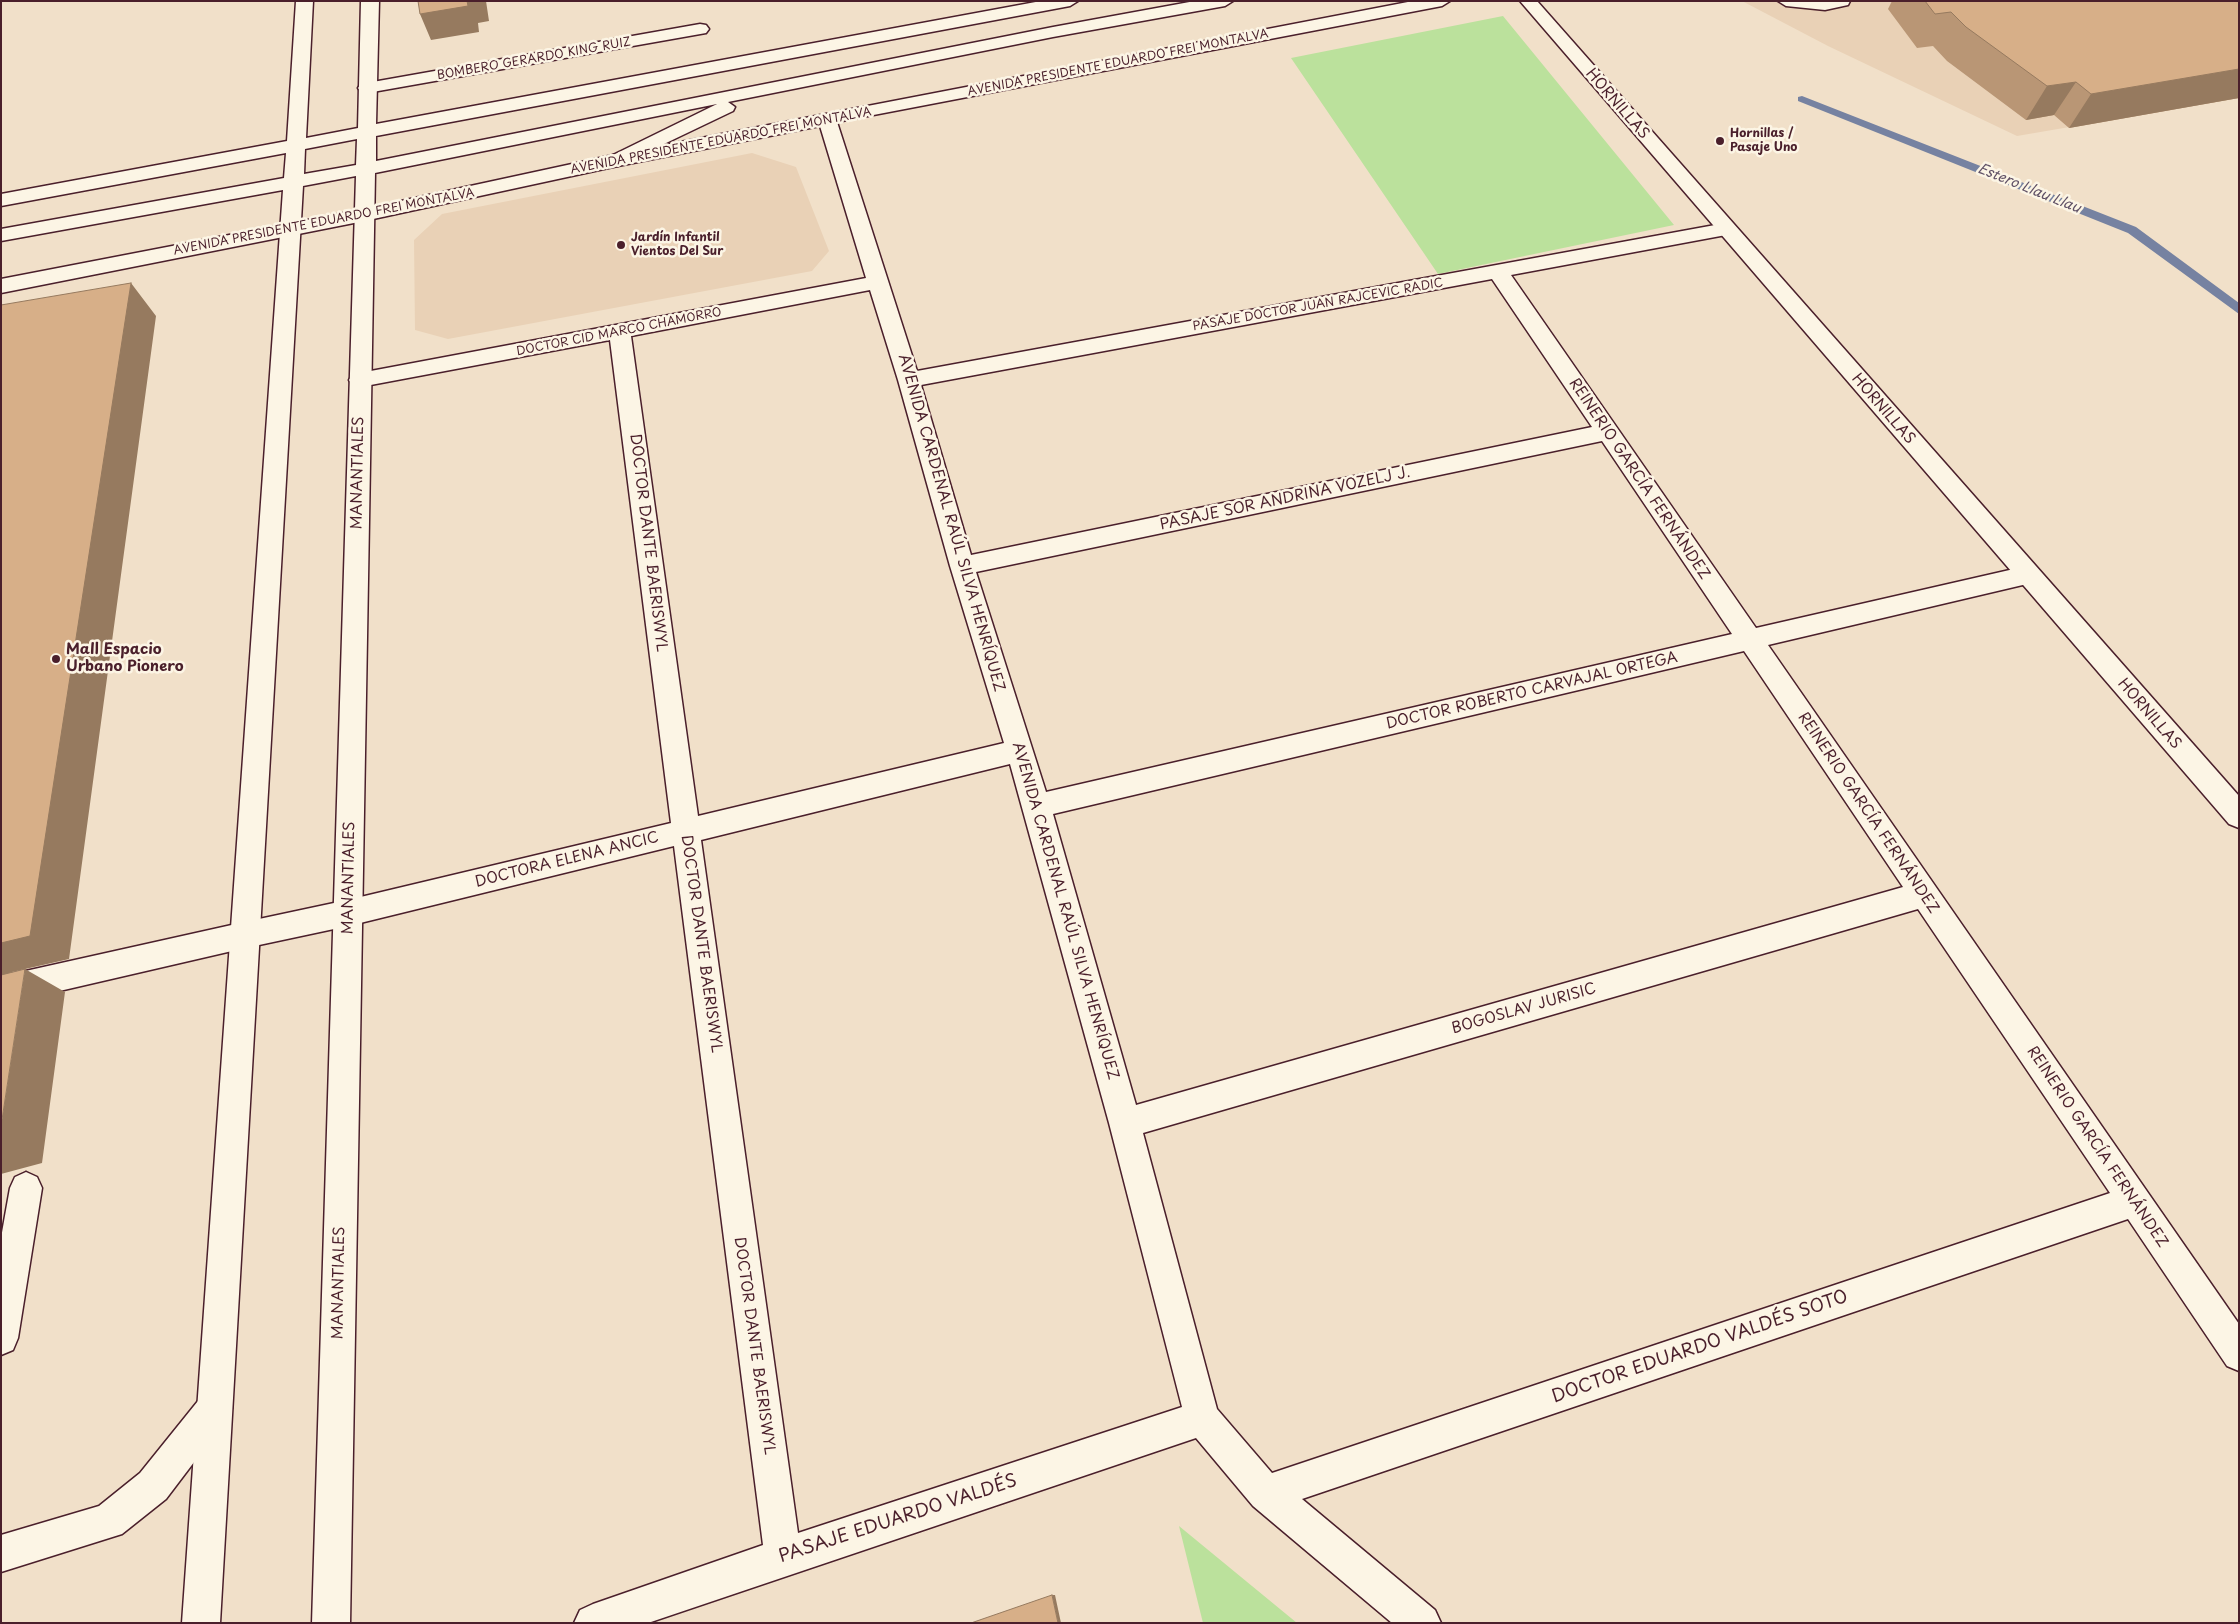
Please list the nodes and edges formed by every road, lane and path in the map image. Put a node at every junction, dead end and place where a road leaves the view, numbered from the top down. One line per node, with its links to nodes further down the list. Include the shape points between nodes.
1 (304, 1): 14 (street)
2 (370, 1): 10 (street, MANANTIALES)
3 (1070, 1): 13 (street)
4 (1225, 1): 11 (street)
5 (1442, 1): 12 (street, AVENIDA PRESIDENTE EDUARDO FREI MONTALVA)
6 (1528, 1): 21 (street, HORNILLAS)
7 (1786, 1): 8 (street, via 1826,5)
8 (1842, 1)
9 (700, 29): 10 (street, BOMBERO GERARDO KING RUIZ)
10 (368, 88): 13 (street, MANANTIALES)
11 (761, 90): 15 (street); 16 (street)
12 (827, 120): 15 (street, AVENIDA PRESIDENTE EDUARDO FREI MONTALVA); 24 (street, AVENIDA CARDENAL RAÚL SILVA HENRÍQUEZ)
13 (366, 133): 14 (street); 16 (street, MANANTIALES)
14 (296, 145): 17 (street); 18 (street)
15 (618, 160): 19 (street, AVENIDA PRESIDENTE EDUARDO FREI MONTALVA)
16 (365, 169): 17 (street); 19 (street, MANANTIALES)
17 (293, 181): 20 (street); 22 (street)
18 (1, 200)
19 (364, 215): 20 (street, AVENIDA PRESIDENTE EDUARDO FREI MONTALVA); 27 (street, MANANTIALES)
20 (290, 229): 25 (street, AVENIDA PRESIDENTE EDUARDO FREI MONTALVA); 39 (street)
21 (1726, 229): 23 (street, PASAJE DOCTOR JUAN RAJCEVIC RADIC); 31 (street, HORNILLAS)
22 (1, 234)
23 (1498, 272): 28 (street, PASAJE DOCTOR JUAN RAJCEVIC RADIC); 29 (street, REINERIO GARCÍA FERNÁNDEZ)
24 (878, 282): 26 (street, DOCTOR CID MARCO CHAMORRO); 28 (street, AVENIDA CARDENAL RAÚL SILVA HENRÍQUEZ)
25 (1, 286)
26 (620, 332): 27 (street, DOCTOR CID MARCO CHAMORRO); 36 (street, DOCTOR DANTE BAERISWYL)
27 (360, 380): 38 (street, MANANTIALES)
28 (909, 380): 30 (street, AVENIDA CARDENAL RAÚL SILVA HENRÍQUEZ)
29 (1607, 432): 30 (street, PASAJE SOR ANDRINA VOZELJ J.); 32 (street, REINERIO GARCÍA FERNÁNDEZ)
30 (962, 566): 33 (street, AVENIDA CARDENAL RAÚL SILVA HENRÍQUEZ)
31 (2027, 575): 32 (street, DOCTOR ROBERTO CARVAJAL ORTEGA); 35 (street, HORNILLAS)
32 (1750, 640): 34 (street, DOCTOR ROBERTO CARVAJAL ORTEGA); 37 (street, REINERIO GARCÍA FERNÁNDEZ)
33 (1019, 752): 34 (street, AVENIDA CARDENAL RAÚL SILVA HENRÍQUEZ); 36 (street, DOCTORA ELENA ANCIC)
34 (1037, 806): 41 (street, AVENIDA CARDENAL RAÚL SILVA HENRÍQUEZ)
35 (2239, 816)
36 (686, 831): 38 (street, DOCTORA ELENA ANCIC); 50 (street, DOCTOR DANTE BAERISWYL)
37 (1924, 894): 41 (street, BOGOSLAV JURISIC); 43 (street, REINERIO GARCÍA FERNÁNDEZ)
38 (348, 913): 39 (street, DOCTORA ELENA ANCIC); 52 (street, MANANTIALES)
39 (245, 935): 40 (street, DOCTORA ELENA ANCIC); 46 (street)
40 (12, 988)
41 (1125, 1123): 47 (street, AVENIDA CARDENAL RAÚL SILVA HENRÍQUEZ)
42 (26, 1188): 44 (street)
43 (2134, 1201): 45 (street, REINERIO GARCÍA FERNÁNDEZ); 48 (street, DOCTOR EDUARDO VALDÉS SOTO)
44 (1, 1338)
45 (2239, 1354)
46 (214, 1408): 49 (street, via 153,1486 109,1521); 51 (street)
47 (1202, 1418): 48 (street, AVENIDA CARDENAL RAÚL SILVA HENRÍQUEZ); 50 (street, PASAJE EDUARDO VALDÉS)
48 (1266, 1493): 54 (street, AVENIDA CARDENAL RAÚL SILVA HENRÍQUEZ)
49 (1, 1554)
50 (782, 1557): 53 (street, PASAJE EDUARDO VALDÉS)
51 (200, 1623)
52 (331, 1623)
53 (593, 1623)
54 (1422, 1623)

